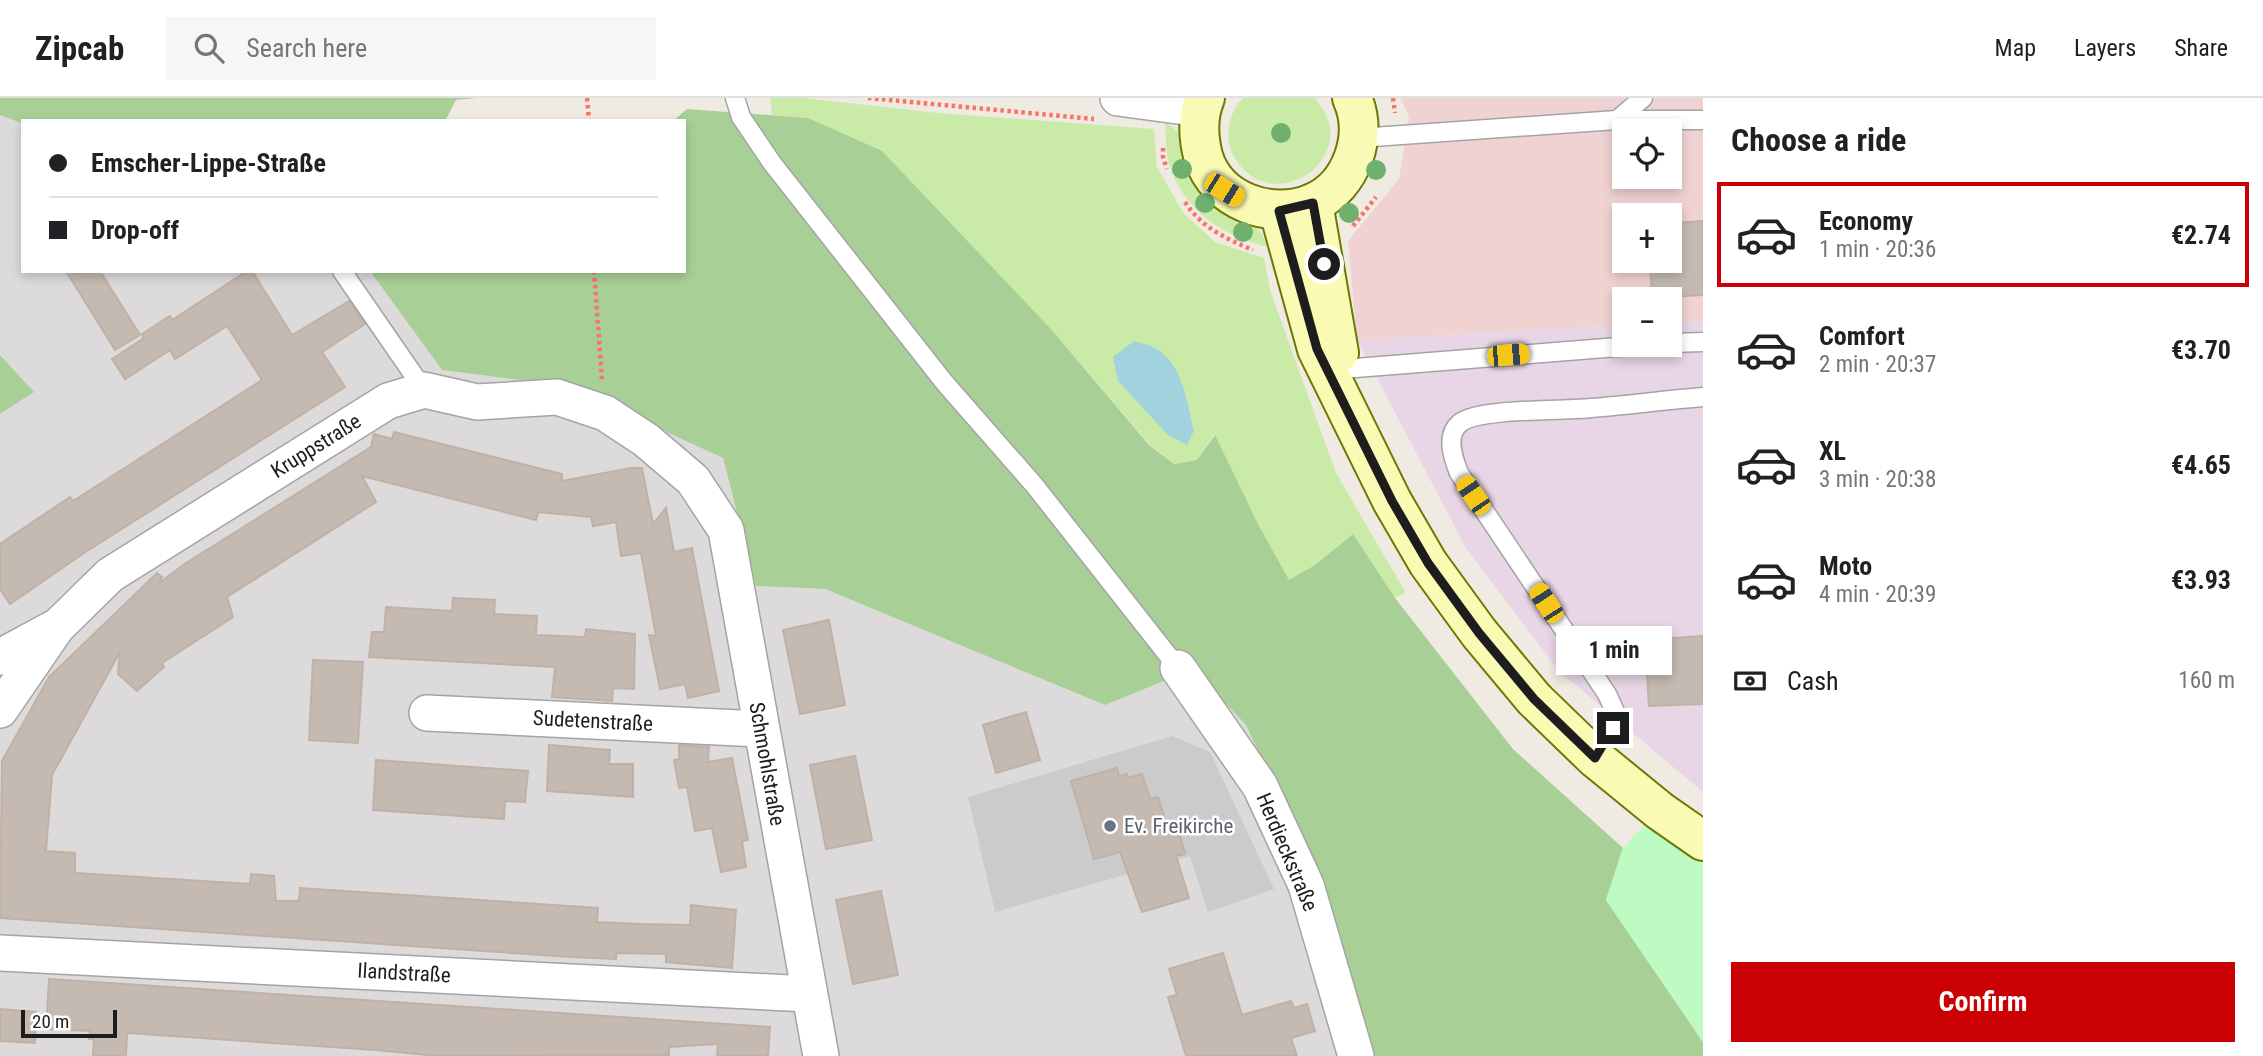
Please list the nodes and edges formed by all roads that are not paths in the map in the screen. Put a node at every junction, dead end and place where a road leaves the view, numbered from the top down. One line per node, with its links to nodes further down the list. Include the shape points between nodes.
1 (735, 98): 23 (lane, via 741,117 772,163)
2 (1352, 98): 10 (street)
3 (1643, 98): 6 (lane)
4 (1203, 103): 5 (street); 11 (street, via 1198,138 1206,166 1224,190 1250,205)
5 (1107, 108)
6 (1618, 119)
7 (1612, 120): 10 (lane)
8 (1682, 120): 9 (lane)
9 (1703, 120)
10 (1359, 138): 11 (street, via 1352,164 1336,187)
11 (1296, 207): 16 (street); 19 (street, via 1317,349)
12 (343, 273): 17 (lane)
13 (1703, 342): 14 (lane)
14 (1682, 343)
15 (1612, 347): 16 (lane)
16 (1343, 369): 19 (street)
17 (424, 390): 20 (street, Kruppstraße, via 477,402 557,397 605,413); 21 (street, Kruppstraße, via 388,401 110,575)
18 (1703, 397): 27 (lane, via 1480,415 1455,428 1451,448 1459,473 1607,694 1616,716)
19 (1360, 436): 27 (street, via 1428,563 1479,633 1534,699)
20 (693, 480): 26 (street, Schmohlstraße, via 726,530)
21 (57, 627): 22 (street); 24 (street, Kruppstraße)
22 (0, 657)
23 (1178, 668): 32 (street, Herdieckstraße, via 1260,786 1306,885)
24 (0, 710)
25 (426, 713): 26 (street, Sudetenstraße)
26 (760, 729): 30 (street, Schmohlstraße)
27 (1595, 758): 28 (street)
28 (1703, 841)
29 (0, 953): 30 (street, Ilandstraße)
30 (808, 994): 31 (street, Schmohlstraße)
31 (821, 1056)
32 (1356, 1056)

